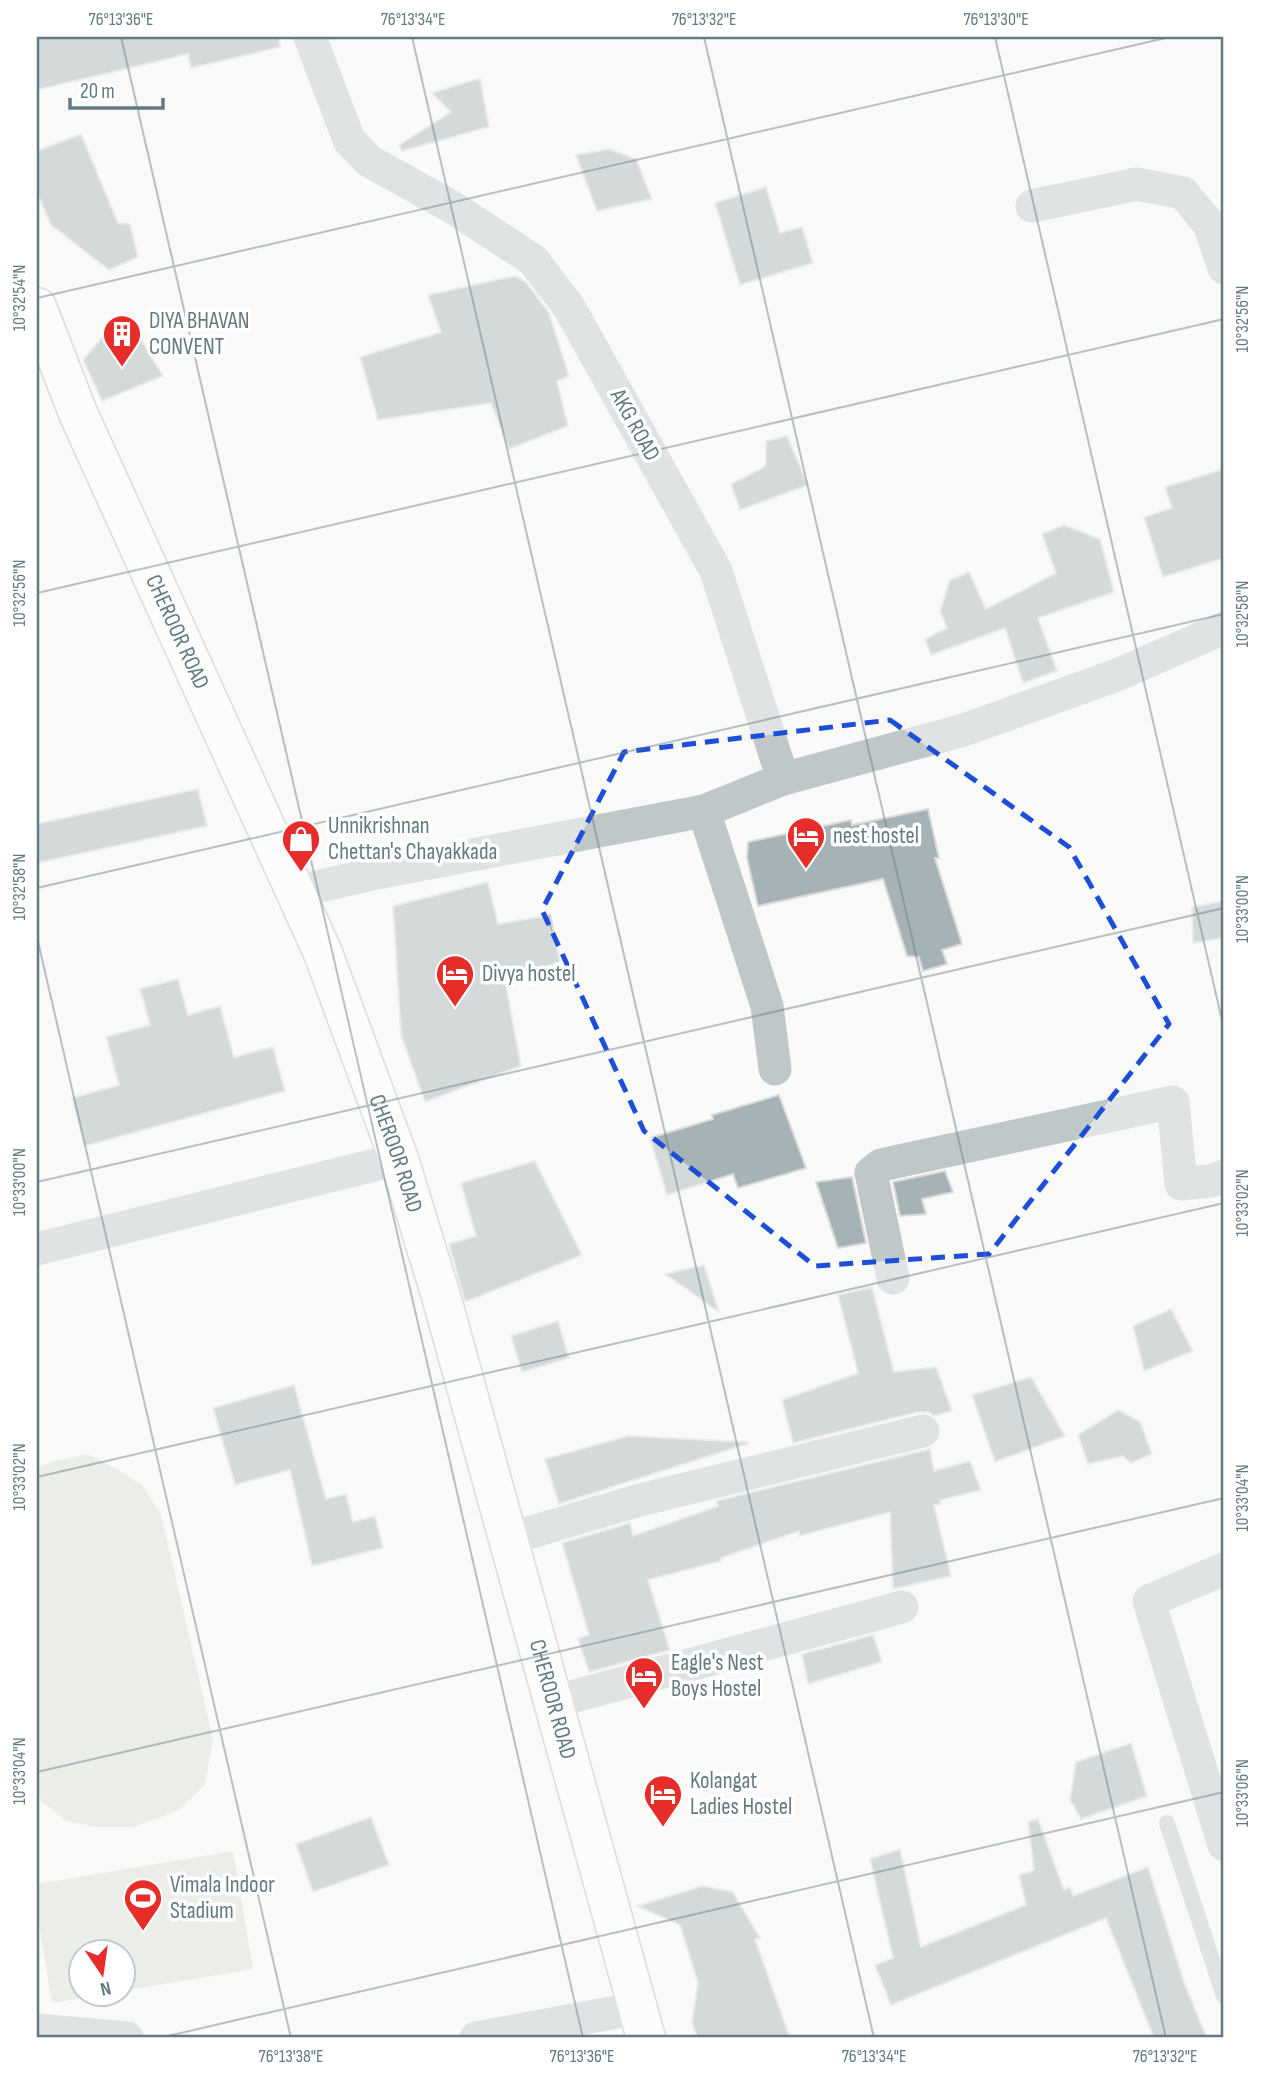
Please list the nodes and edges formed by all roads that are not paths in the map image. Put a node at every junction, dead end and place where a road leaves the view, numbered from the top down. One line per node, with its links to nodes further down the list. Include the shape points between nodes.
1 (310, 37): 6 (street, AKG ROAD, via 349,140 369,161 452,207 533,260 569,307 716,571)
2 (1032, 206): 3 (street, via 1137,184 1183,193 1209,224)
3 (1224, 268)
4 (37, 307): 8 (main road, CHEROOR ROAD, via 78,414)
5 (1224, 628): 6 (street, via 1117,675 964,730)
6 (783, 779): 7 (street)
7 (704, 811): 8 (street); 9 (street, via 767,1006)
8 (295, 892): 10 (main road, CHEROOR ROAD, via 323,954)
9 (775, 1069)
10 (399, 1159): 12 (street); 15 (main road, CHEROOR ROAD)
11 (1224, 1176): 13 (street, via 1181,1184 1173,1102 881,1165 871,1173)
12 (37, 1249)
13 (893, 1278)
14 (923, 1431): 15 (street, via 640,1500)
15 (508, 1539): 18 (main road, CHEROOR ROAD)
16 (1224, 1569): 20 (street, via 1149,1601)
17 (902, 1607): 18 (street)
18 (553, 1702): 22 (main road, CHEROOR ROAD)
19 (1167, 1823): 21 (lane)
20 (1224, 1845)
21 (1224, 1996)
22 (642, 2023): 25 (street)
23 (37, 2030): 24 (street)
24 (127, 2038)
25 (476, 2038)

